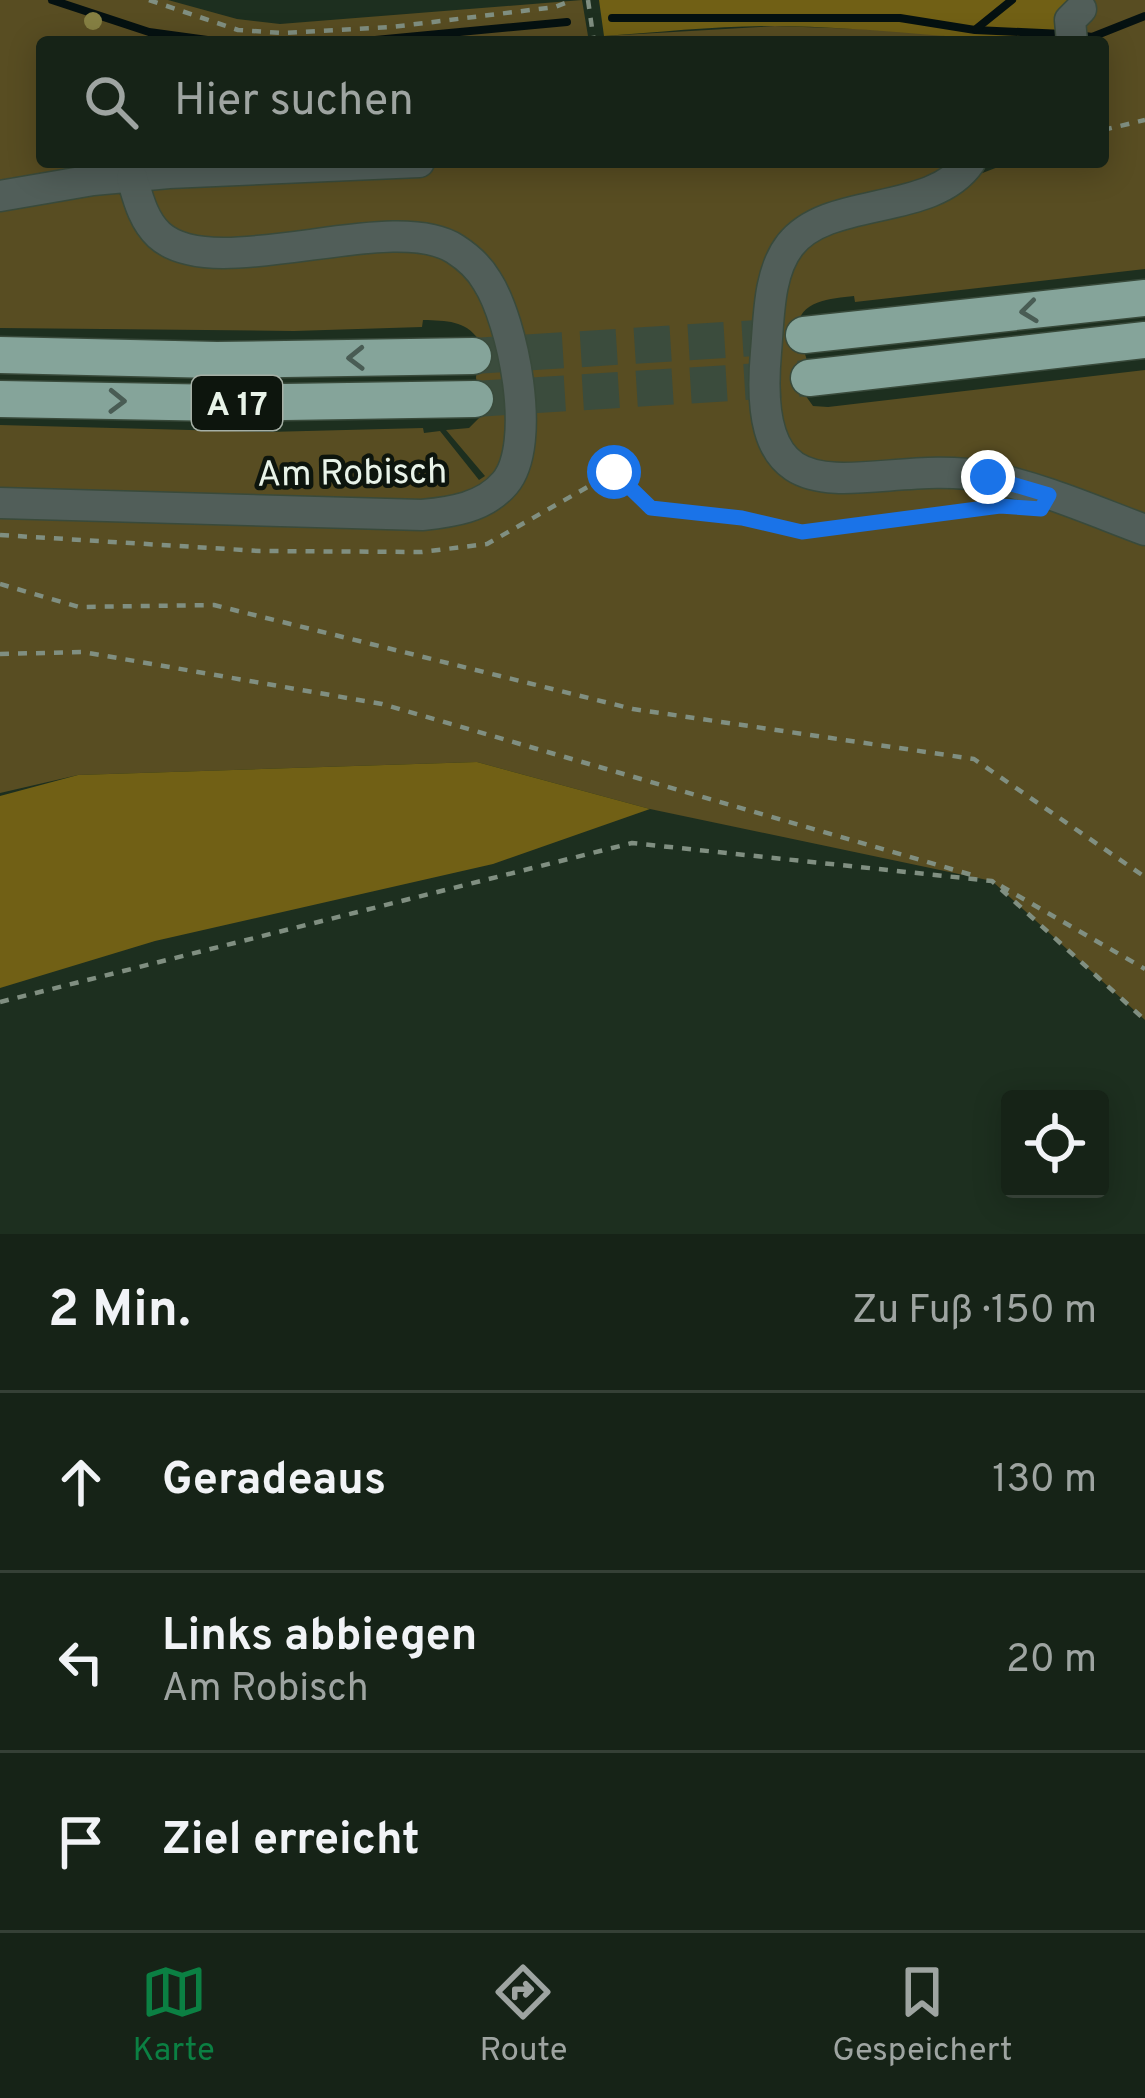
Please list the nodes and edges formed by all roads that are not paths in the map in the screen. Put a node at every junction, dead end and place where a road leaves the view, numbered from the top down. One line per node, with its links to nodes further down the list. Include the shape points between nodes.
1 (1081, 9): 2 (lane, via 1070,20)
2 (1071, 36)
3 (311, 168): 5 (lane)
4 (964, 168): 16 (lane, via 927,192 815,227 790,244 771,307 763,397 770,437 788,464 812,476 988,477)
5 (132, 178): 6 (lane); 15 (lane, Am Robisch, via 150,224 177,246 248,251 404,237 440,241 475,263 512,358 521,428 516,466 489,497 422,515)
6 (0, 196)
7 (1145, 298): 8 (highway, one-way to 8)
8 (804, 335)
9 (1145, 340): 12 (highway)
10 (0, 355): 11 (highway, A 17, one-way to 10)
11 (473, 356)
12 (808, 378)
13 (0, 399): 14 (highway, A 17, one-way to 14)
14 (475, 399)
15 (0, 503)
16 (1145, 530)

